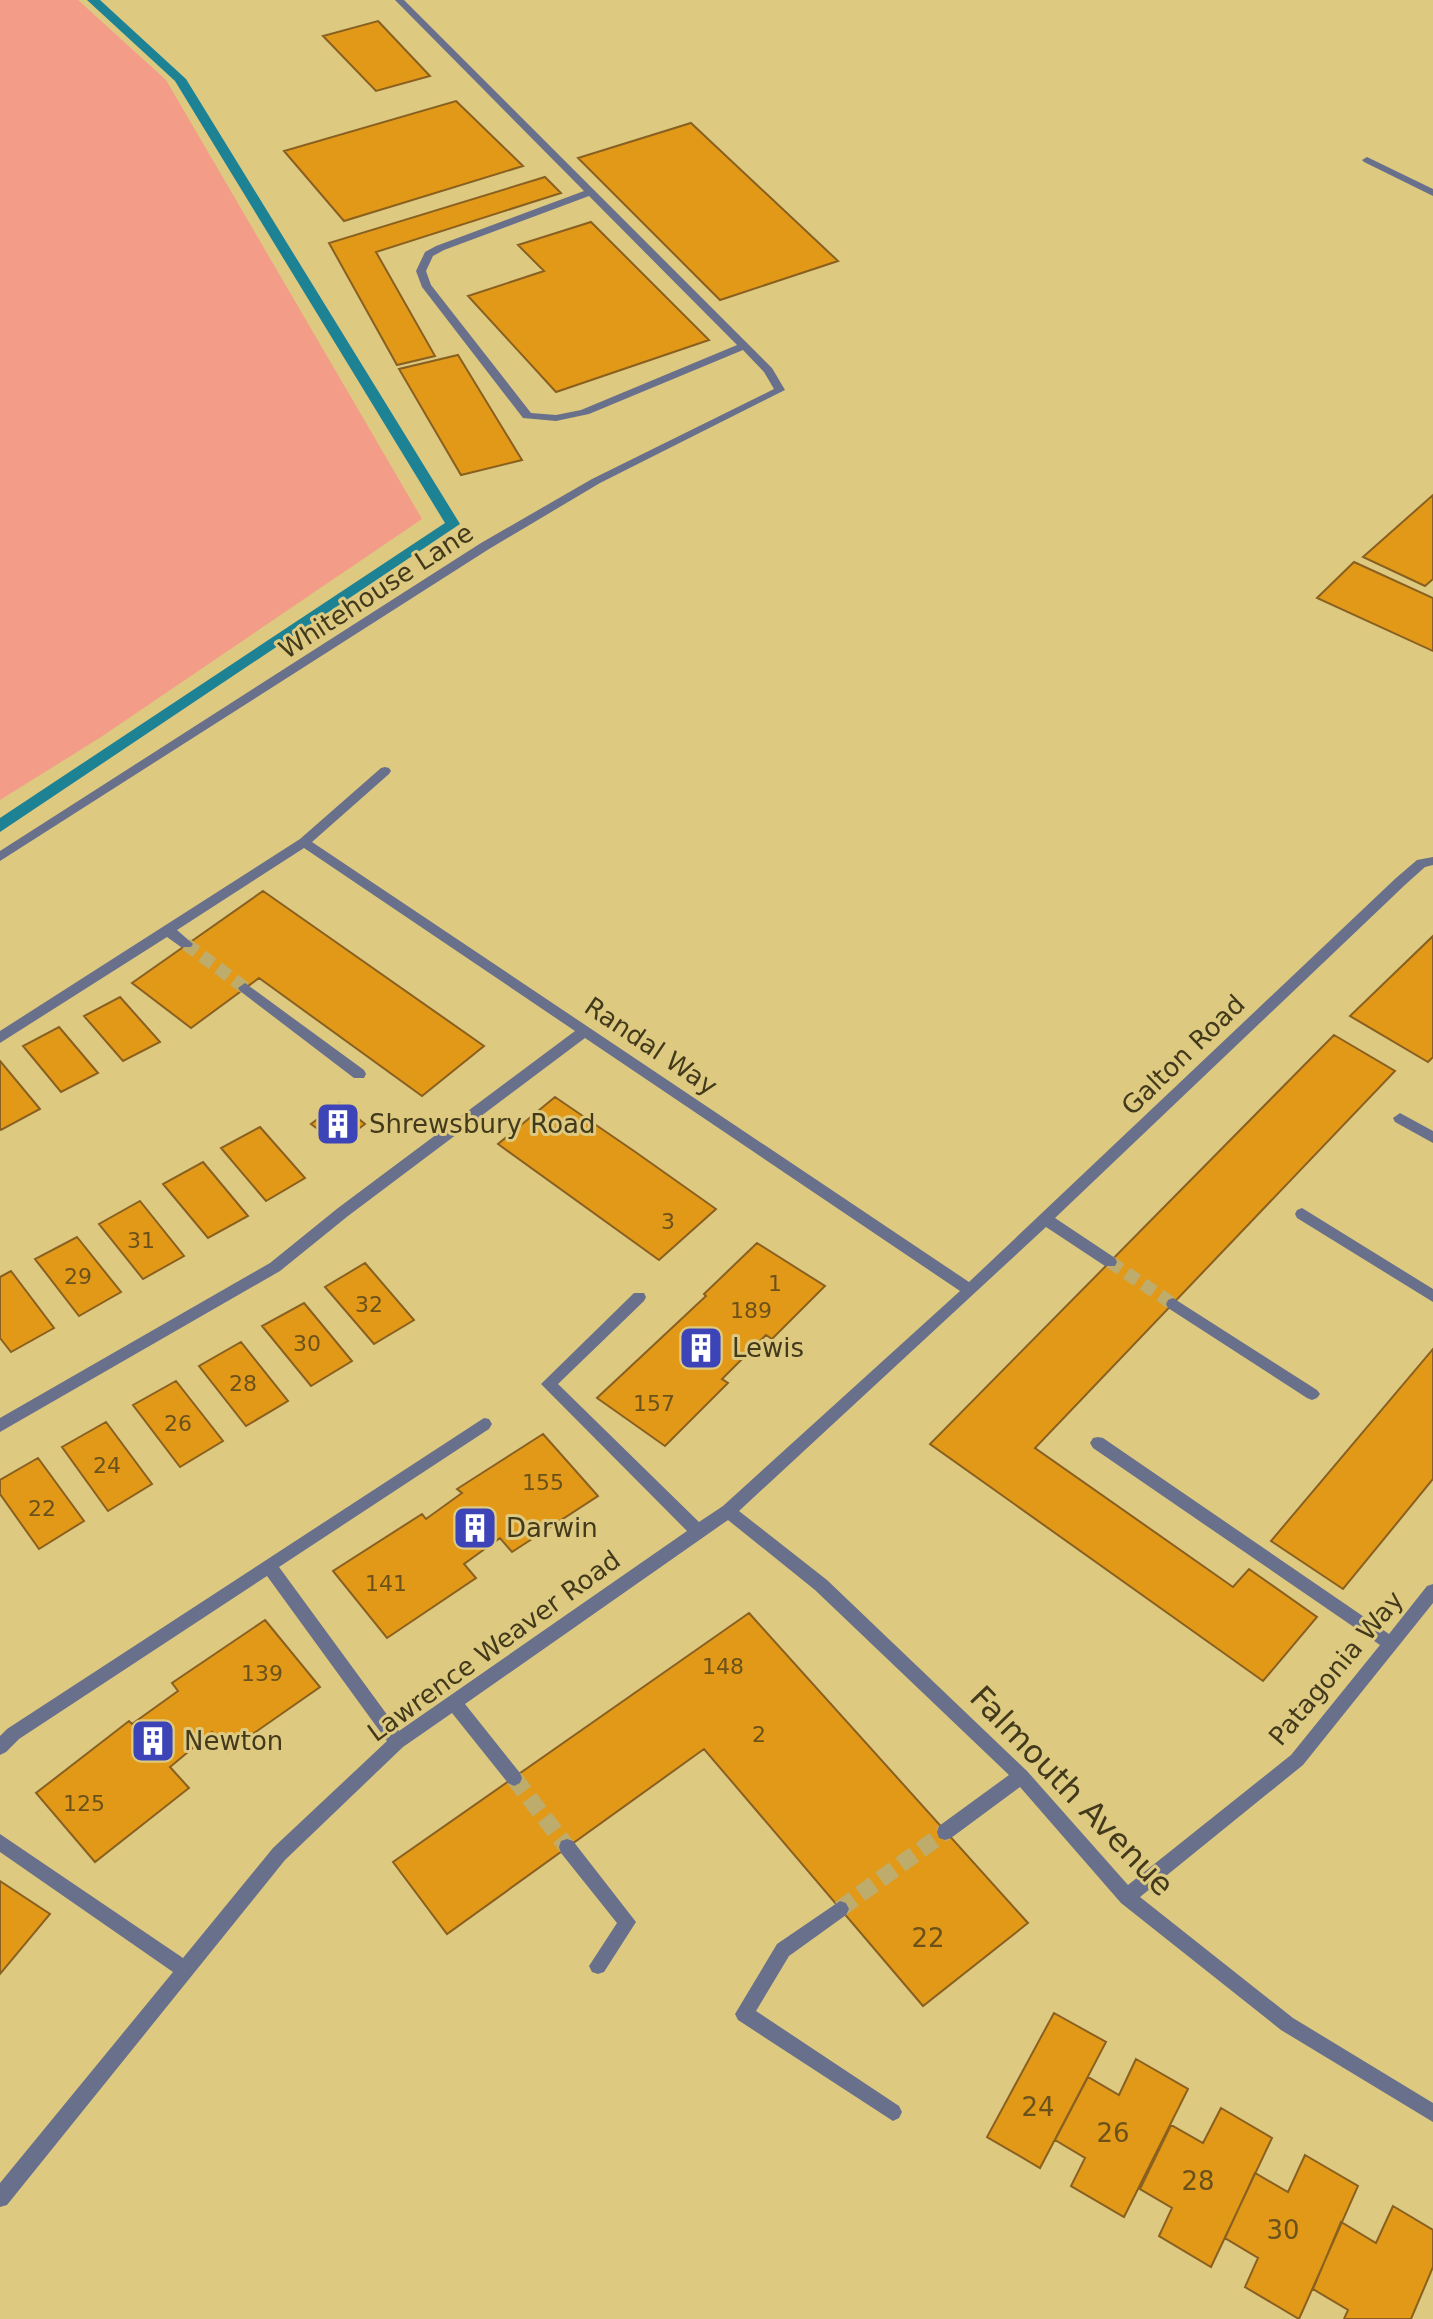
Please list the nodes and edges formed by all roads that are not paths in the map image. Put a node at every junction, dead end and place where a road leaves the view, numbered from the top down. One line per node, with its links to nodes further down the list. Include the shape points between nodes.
1 (399, 0): 3 (street)
2 (1367, 160): 4 (street)
3 (590, 192): 5 (street); 5 (street, via 440,248 429,254 421,271 426,285 527,416 542,420 585,412)
4 (1433, 193)
5 (744, 346): 8 (street, Whitehouse Lane, via 780,390 596,481 485,546)
6 (385, 771): 7 (street)
7 (304, 842): 10 (street); 13 (street, Randal Way)
8 (0, 857)
9 (1433, 861): 19 (street, Galton Road, via 1421,863 1401,881)
10 (167, 930): 11 (street); 14 (street)
11 (186, 944)
12 (245, 988): 15 (street)
13 (585, 1031): 21 (street, Randal Way); 27 (street, via 275,1267)
14 (0, 1038)
15 (359, 1074)
16 (1400, 1118): 17 (street)
17 (1433, 1138)
18 (1302, 1214): 22 (street)
19 (1046, 1219): 20 (street); 21 (street, Galton Road)
20 (1110, 1262)
21 (970, 1290): 29 (street, Lawrence Weaver Road)
22 (1433, 1296)
23 (639, 1297): 30 (street, via 548,1384)
24 (1173, 1304): 25 (street)
25 (1312, 1394)
26 (484, 1424): 31 (street)
27 (0, 1426)
28 (1098, 1443): 33 (street)
29 (728, 1511): 30 (street, Lawrence Weaver Road); 37 (street, Falmouth Avenue, via 821,1585)
30 (698, 1531): 34 (street, Lawrence Weaver Road)
31 (269, 1566): 35 (street); 36 (street)
32 (1433, 1591): 33 (street, Patagonia Way)
33 (1391, 1644): 42 (street, Patagonia Way, via 1297,1760)
34 (454, 1703): 35 (street, Lawrence Weaver Road); 38 (street)
35 (397, 1742): 45 (street, Lawrence Weaver Road, via 279,1854)
36 (0, 1747)
37 (1021, 1776): 39 (street); 42 (street, Falmouth Avenue)
38 (514, 1778)
39 (945, 1832)
40 (0, 1842): 45 (street)
41 (567, 1847): 44 (street, via 627,1922)
42 (1127, 1897): 47 (street, Falmouth Avenue, via 1287,2024)
43 (840, 1909): 46 (street, via 783,1950 744,2014)
44 (598, 1966)
45 (185, 1970): 48 (street, Lawrence Weaver Road)
46 (893, 2112)
47 (1433, 2113)
48 (0, 2198)

